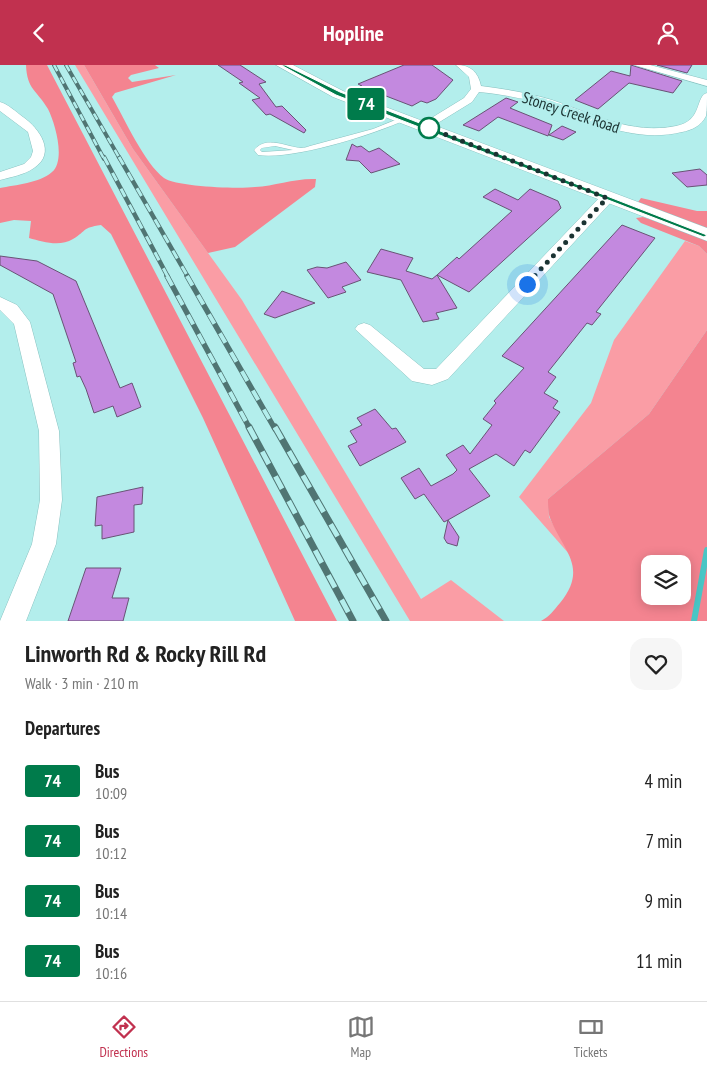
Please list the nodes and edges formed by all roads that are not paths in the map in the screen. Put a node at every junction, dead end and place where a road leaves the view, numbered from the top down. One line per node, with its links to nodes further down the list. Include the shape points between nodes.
1 (283, 65): 8 (main road, via 338,94)
2 (461, 65): 5 (street, via 474,76)
3 (639, 65): 4 (street)
4 (707, 83)
5 (476, 89): 6 (street, Stoney Creek Road, via 528,97 606,125 649,132 673,131 694,124); 9 (street, via 468,100)
6 (707, 96)
7 (0, 105): 11 (street, via 35,134 40,151 34,163)
8 (403, 119): 9 (main road); 10 (lane, via 384,128)
9 (424, 127): 12 (main road)
10 (299, 149): 10 (lane, via 266,155 257,150 275,144)
11 (0, 176)
12 (607, 198): 13 (main road); 15 (street, via 442,374 432,378 419,376)
13 (707, 235)
14 (0, 303): 16 (street, via 11,309 22,322 49,431 51,500 44,544)
15 (364, 329)
16 (13, 621)

